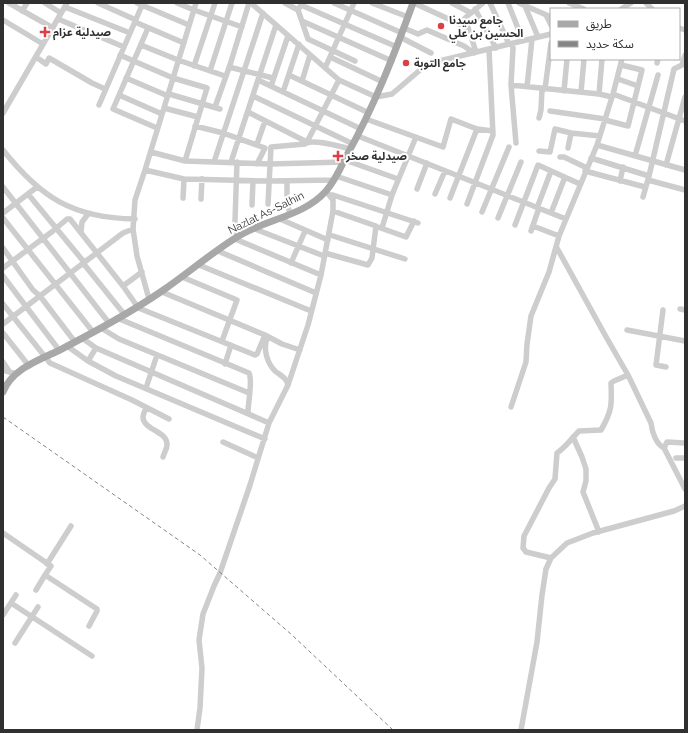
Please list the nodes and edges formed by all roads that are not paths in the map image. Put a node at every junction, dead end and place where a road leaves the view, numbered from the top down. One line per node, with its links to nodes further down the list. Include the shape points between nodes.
1 (9, 3): 30 (street)
2 (27, 3): 30 (street)
3 (98, 3): 40 (street)
4 (177, 3): 28 (street)
5 (196, 3): 28 (street)
6 (215, 3): 35 (street)
7 (232, 3): 41 (street)
8 (250, 3): 34 (street); 46 (street)
9 (285, 3): 29 (street)
10 (334, 3): 31 (street)
11 (354, 3): 31 (street)
12 (372, 3): 24 (street)
13 (414, 3): 36 (main road, Nazlat As-Salhin); 49 (street)
14 (452, 3): 32 (street)
15 (483, 3): 32 (street)
16 (490, 3): 60 (street)
17 (508, 3): 56 (street)
18 (519, 3): 25 (street)
19 (569, 3): 26 (street)
20 (633, 3): 27 (street)
21 (47, 4): 33 (street)
22 (141, 4): 40 (street); 44 (street)
23 (66, 5): 33 (street); 50 (street)
24 (388, 6): 36 (street)
25 (525, 6): 37 (street); 55 (street)
26 (582, 8)
27 (623, 8)
28 (194, 10): 35 (street); 44 (street)
29 (298, 10): 42 (street); 43 (street, via 301,4)
30 (22, 11): 47 (street)
31 (350, 11): 43 (street); 51 (street)
32 (473, 11): 49 (street, via 465,18); 64 (street)
33 (61, 13): 38 (street)
34 (263, 14): 45 (street); 87 (street)
35 (211, 16): 41 (street); 83 (street)
36 (408, 16): 51 (main road, Nazlat As-Salhin)
37 (549, 16)
38 (58, 19): 47 (street); 62 (street)
39 (3, 20): 58 (street)
40 (135, 21): 48 (street); 50 (street)
41 (226, 21): 46 (street); 86 (street)
42 (302, 21): 54 (street); 66 (street, via 308,39)
43 (345, 24): 54 (street); 63 (street)
44 (189, 25): 57 (street)
45 (276, 25): 53 (street); 91 (street)
46 (242, 27): 84 (street)
47 (52, 28): 58 (street)
48 (148, 28): 57 (street); 61 (street)
49 (468, 28): 69 (street)
50 (130, 33): 62 (street)
51 (402, 33): 63 (main road, Nazlat As-Salhin); 68 (street); 69 (street, via 418,34 427,30)
52 (550, 34): 55 (street)
53 (288, 36): 59 (street); 94 (street)
54 (339, 37): 66 (street); 81 (street)
55 (535, 38): 56 (street); 102 (street)
56 (524, 41): 60 (street)
57 (184, 43): 75 (street)
58 (43, 44): 73 (street)
59 (299, 44): 71 (street); 88 (street)
60 (511, 44): 64 (street); 99 (street)
61 (141, 45): 75 (street); 79 (street)
62 (124, 47): 70 (street)
63 (397, 47): 81 (main road, Nazlat As-Salhin)
64 (496, 48): 65 (street)
65 (489, 49): 69 (street); 138 (street)
66 (333, 50): 74 (street); 80 (street)
67 (550, 52): 104 (street)
68 (431, 53)
69 (475, 53): 114 (street, via 427,64 392,94)
70 (120, 55): 79 (street); 103 (street)
71 (310, 55): 85 (street); 97 (street)
72 (685, 55): 125 (street, via 682,65 674,69)
73 (36, 57): 103 (street, via 46,64 50,58); 124 (street)
74 (330, 57): 85 (street); 98 (street)
75 (178, 60): 83 (street); 93 (street)
76 (567, 60): 105 (street)
77 (584, 60): 107 (street)
78 (602, 60): 108 (street)
79 (133, 61): 92 (street); 93 (street)
80 (355, 61)
81 (392, 61): 98 (main road, Nazlat As-Salhin)
82 (622, 62): 95 (street); 101 (street, via 642,70)
83 (194, 66): 86 (street)
84 (230, 67): 87 (street); 90 (street)
85 (325, 68): 96 (street)
86 (210, 71): 90 (street)
87 (243, 71): 91 (street); 139 (street)
88 (288, 75): 97 (street); 106 (street)
89 (658, 75): 120 (street)
90 (225, 76): 117 (street, via 218,108)
91 (259, 77): 94 (street); 100 (street); 112 (street)
92 (126, 78): 109 (street); 110 (street)
93 (173, 78): 110 (street); 117 (street, via 207,88)
94 (273, 78): 100 (street)
95 (618, 79): 101 (street); 113 (street)
96 (339, 80): 111 (street); 114 (street)
97 (302, 81): 111 (street)
98 (383, 82): 114 (main road, Nazlat As-Salhin)
99 (511, 85): 102 (street); 146 (street)
100 (271, 86): 106 (street)
101 (638, 86): 116 (street)
102 (527, 87): 104 (street)
103 (105, 89): 118 (street)
104 (544, 89): 105 (street); 129 (street)
105 (564, 91): 107 (street)
106 (284, 92): 121 (street)
107 (581, 92): 108 (street)
108 (599, 94): 113 (street)
109 (119, 95): 126 (street); 136 (street, via 113,109)
110 (168, 95): 117 (street); 119 (street)
111 (331, 95): 121 (street); 127 (street)
112 (253, 96): 123 (street); 135 (street)
113 (613, 96): 116 (street); 131 (street)
114 (376, 97): 127 (main road, Nazlat As-Salhin)
115 (685, 97): 130 (street)
116 (634, 102): 120 (street); 131 (street, via 628,126)
117 (202, 103): 128 (street)
118 (98, 105)
119 (164, 108): 126 (street); 128 (street)
120 (649, 108): 125 (street); 156 (street)
121 (323, 110): 135 (street); 140 (street)
122 (550, 111): 131 (street)
123 (248, 112): 132 (street); 144 (street)
124 (3, 113)
125 (664, 113): 130 (street); 161 (street)
126 (162, 114): 136 (street)
127 (368, 116): 140 (main road, Nazlat As-Salhin); 143 (street)
128 (198, 117): 134 (street)
129 (539, 118)
130 (678, 118): 133 (street); 168 (street)
131 (605, 119): 142 (street)
132 (265, 120): 145 (street); 147 (street)
133 (685, 121)
134 (195, 126): 139 (street); 159 (street)
135 (315, 127): 145 (street); 149 (street)
136 (158, 128): 153 (street)
137 (477, 129): 138 (street); 143 (street, via 451,119 443,147); 175 (street)
138 (493, 132): 187 (street)
139 (224, 133): 144 (street); 162 (street)
140 (360, 133): 149 (main road, Nazlat As-Salhin); 155 (street)
141 (571, 133): 142 (street); 151 (street); 154 (street, via 555,129 550,152)
142 (600, 136): 148 (street)
143 (416, 137): 155 (street)
144 (239, 138): 147 (street); 163 (street)
145 (307, 142): 149 (street); 167 (street, via 271,147)
146 (516, 143)
147 (257, 144): 166 (street, via 265,148)
148 (596, 145): 156 (street); 158 (street)
149 (352, 147): 160 (main road, Nazlat As-Salhin)
150 (509, 147): 193 (street)
151 (568, 148)
152 (3, 150): 189 (street)
153 (150, 152): 159 (street); 170 (street)
154 (539, 152)
155 (407, 156): 165 (street); 183 (street)
156 (635, 156): 161 (street)
157 (560, 157): 171 (street)
158 (591, 158): 169 (street); 171 (street)
159 (185, 161): 162 (street)
160 (344, 161): 167 (street); 178 (main road, Nazlat As-Salhin); 183 (street)
161 (652, 161): 168 (street); 179 (street)
162 (214, 162): 163 (street)
163 (234, 162): 166 (street); 181 (street)
164 (521, 162): 199 (street)
165 (427, 163): 173 (street); 192 (street)
166 (257, 164): 167 (street)
167 (270, 164): 184 (street)
168 (666, 165): 172 (street)
169 (623, 167): 179 (street); 186 (street)
170 (146, 170): 177 (street); 219 (street, via 135,200)
171 (586, 170): 186 (street); 188 (street)
172 (685, 170)
173 (445, 171): 175 (street); 197 (street)
174 (551, 171): 176 (street); 204 (street, via 538,165); 209 (street)
175 (459, 176): 187 (street); 202 (street)
176 (565, 177): 188 (street); 214 (street)
177 (184, 178): 180 (street); 201 (street)
178 (335, 178): 185 (street); 195 (main road, Nazlat As-Salhin); 198 (street)
179 (648, 178): 190 (street); 194 (street)
180 (202, 179): 181 (street); 203 (street)
181 (236, 180): 182 (street); 231 (street)
182 (253, 180): 184 (street); 208 (street)
183 (398, 180): 198 (street)
184 (269, 181): 185 (street); 206 (street)
185 (287, 181): 216 (street, via 286,202)
186 (620, 181): 190 (street)
187 (475, 183): 193 (street); 207 (street)
188 (580, 184): 221 (street)
189 (37, 187): 196 (street); 215 (street, via 62,204)
190 (645, 187): 200 (street)
191 (3, 188): 205 (street)
192 (417, 189)
193 (492, 189): 199 (street); 212 (street)
194 (685, 190)
195 (328, 193): 210 (street, via 333,200); 211 (street); 216 (main road, Nazlat As-Salhin)
196 (28, 194): 205 (street); 224 (street)
197 (435, 194)
198 (392, 195): 211 (street)
199 (507, 196): 204 (street); 218 (street)
200 (643, 196)
201 (183, 198)
202 (450, 198)
203 (201, 199)
204 (524, 202): 209 (street); 222 (street)
205 (16, 203): 213 (street); 232 (street)
206 (268, 204)
207 (467, 204)
208 (252, 205)
209 (538, 208): 214 (street); 229 (street, via 532,228)
210 (333, 211): 223 (street); 230 (street)
211 (387, 212): 223 (street); 223 (street, via 416,222 406,237)
212 (482, 212)
213 (3, 213)
214 (551, 213): 221 (street)
215 (88, 214): 219 (street); 228 (street, via 82,222)
216 (290, 214): 220 (main road, Nazlat As-Salhin)
217 (3, 218): 237 (street)
218 (498, 218)
219 (135, 219): 225 (street)
220 (280, 219): 226 (main road, Nazlat As-Salhin); 227 (street)
221 (566, 219): 229 (street)
222 (515, 225)
223 (379, 227): 235 (street)
224 (56, 229): 228 (street, via 70,219); 232 (street); 243 (street)
225 (133, 229): 239 (street, via 123,233); 247 (street)
226 (254, 229): 231 (main road, Nazlat As-Salhin); 233 (street)
227 (305, 231): 230 (street); 233 (street)
228 (81, 232): 239 (street)
229 (559, 236): 236 (street)
230 (329, 237): 235 (street); 240 (street)
231 (236, 238): 238 (main road, Nazlat As-Salhin); 244 (street)
232 (43, 239): 237 (street); 248 (street)
233 (298, 246): 240 (street); 244 (street)
234 (3, 248): 242 (street)
235 (373, 248): 240 (street, via 368,265); 241 (street)
236 (557, 248): 293 (street); 298 (street, via 531,316 526,362)
237 (28, 250): 242 (street); 252 (street)
238 (218, 251): 245 (main road, Nazlat As-Salhin); 255 (street)
239 (97, 253): 243 (street); 253 (street)
240 (325, 255): 249 (street)
241 (405, 259)
242 (13, 261): 246 (street); 256 (street)
243 (84, 263): 248 (street); 263 (street)
244 (291, 263): 249 (street)
245 (199, 265): 251 (main road, Nazlat As-Salhin); 262 (street)
246 (3, 268)
247 (142, 272): 253 (street); 257 (street)
248 (70, 273): 252 (street); 267 (street)
249 (321, 275): 255 (street)
250 (3, 276): 259 (street)
251 (182, 277): 254 (main road, Nazlat As-Salhin); 266 (street, via 235,299 237,301)
252 (55, 284): 256 (street); 271 (street)
253 (123, 286): 260 (street)
254 (162, 292): 257 (main road, Nazlat As-Salhin); 266 (street)
255 (316, 293): 262 (street)
256 (40, 296): 259 (street); 278 (street)
257 (149, 300): 260 (main road, Nazlat As-Salhin)
258 (3, 304): 264 (street)
259 (26, 306): 264 (street); 282 (street)
260 (136, 307): 263 (main road, Nazlat As-Salhin); 276 (street)
261 (663, 310): 274 (street)
262 (311, 311): 283 (street)
263 (124, 314): 265 (main road, Nazlat As-Salhin)
264 (12, 316): 268 (street); 285 (street)
265 (117, 318): 267 (main road, Nazlat As-Salhin); 288 (street)
266 (230, 321): 273 (street); 276 (street)
267 (109, 323): 269 (main road, Nazlat As-Salhin)
268 (3, 324)
269 (100, 328): 271 (main road, Nazlat As-Salhin); 284 (street)
270 (627, 330): 274 (street)
271 (92, 332): 275 (main road, Nazlat As-Salhin)
272 (3, 333): 289 (street)
273 (266, 336): 279 (street, via 256,354); 283 (street); 294 (street, via 266,356 274,370)
274 (659, 337): 277 (street); 290 (street, via 656,365)
275 (82, 338): 278 (main road, Nazlat As-Salhin); 281 (street)
276 (222, 341): 279 (street)
277 (685, 341)
278 (75, 342): 280 (main road, Nazlat As-Salhin)
279 (231, 344): 288 (street)
280 (67, 346): 282 (main road, Nazlat As-Salhin); 286 (street)
281 (96, 348): 286 (street); 291 (street)
282 (60, 350): 285 (main road, Nazlat As-Salhin)
283 (300, 350): 294 (street)
284 (158, 355): 291 (street); 297 (street)
285 (45, 357): 289 (main road, Nazlat As-Salhin); 299 (street, via 59,368)
286 (88, 361): 295 (street)
287 (3, 362): 292 (street)
288 (225, 364): 297 (street, via 250,374)
289 (29, 366): 292 (main road, Nazlat As-Salhin)
290 (666, 367)
291 (152, 371): 295 (street); 300 (street)
292 (9, 372): 296 (main road, Nazlat As-Salhin, via 11,377)
293 (628, 375): 303 (street, via 611,383 612,405 601,430 579,432); 307 (street, via 659,446)
294 (288, 385): 302 (street)
295 (146, 388): 304 (street)
296 (3, 392)
297 (249, 393): 300 (street)
298 (511, 407)
299 (146, 408): 301 (street); 308 (street, via 144,422 167,442)
300 (248, 412): 302 (street)
301 (169, 419)
302 (270, 423): 304 (street)
303 (573, 437): 315 (street, via 586,469 583,492); 317 (street, via 565,449 557,454 556,479 524,536 523,548 526,552)
304 (265, 439): 309 (street)
305 (222, 442): 309 (street)
306 (685, 443): 307 (street, via 667,442)
307 (664, 448): 312 (street)
308 (162, 456)
309 (258, 458): 329 (street, via 220,573 203,614 199,640 202,668)
310 (676, 458): 311 (street)
311 (685, 458)
312 (685, 489)
313 (685, 506): 315 (street)
314 (71, 526): 318 (street)
315 (599, 532): 317 (street, via 567,543)
316 (3, 533): 318 (street)
317 (551, 558): 330 (street, via 546,569 537,642)
318 (47, 564): 319 (street, via 51,567)
319 (45, 575): 320 (street); 326 (street, via 97,610)
320 (36, 590)
321 (16, 595): 322 (street)
322 (11, 603): 324 (street); 325 (street)
323 (38, 607): 325 (street)
324 (3, 615)
325 (32, 617): 327 (street); 328 (street)
326 (89, 626)
327 (15, 643)
328 (92, 656)
329 (197, 730)
330 (520, 730)

